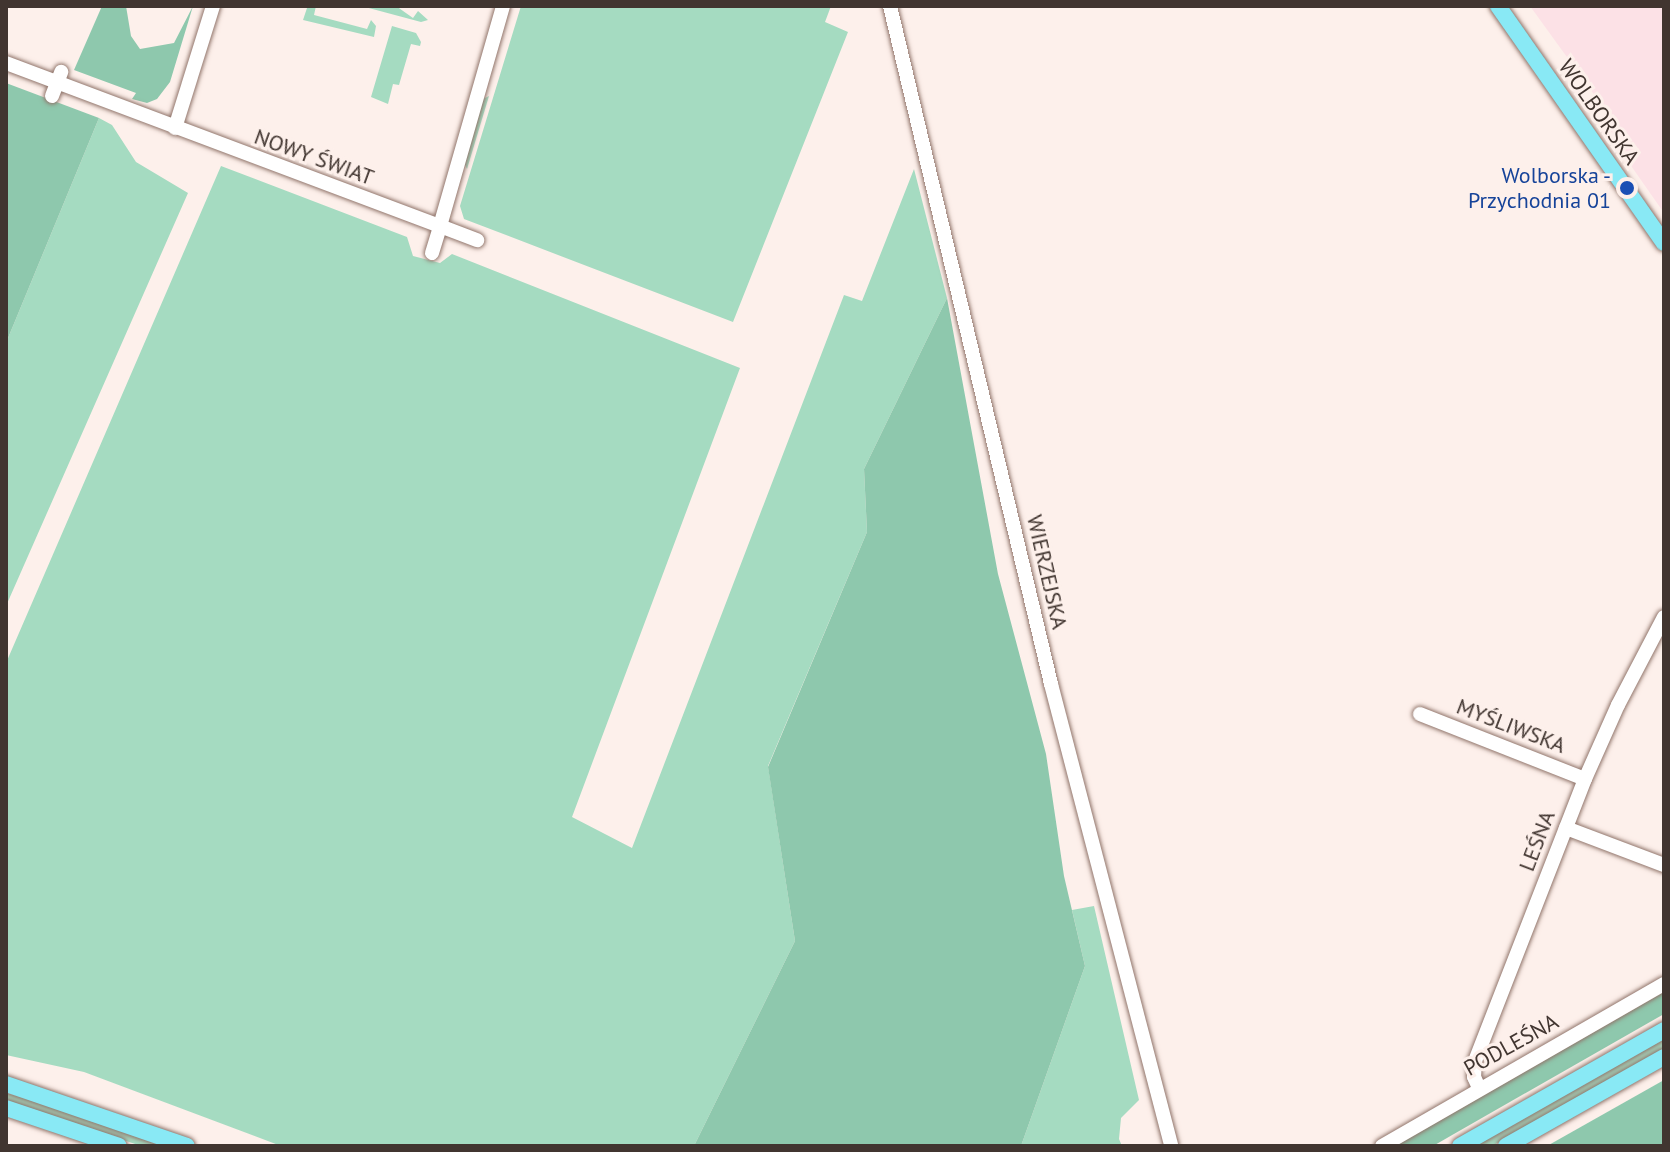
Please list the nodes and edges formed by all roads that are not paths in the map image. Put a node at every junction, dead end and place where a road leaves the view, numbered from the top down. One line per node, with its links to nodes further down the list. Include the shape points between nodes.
1 (213, 6): 6 (street)
2 (503, 6): 7 (street)
3 (890, 6): 24 (street, WIERZEJSKA, via 1051,684)
4 (1498, 6): 9 (main road, WOLBORSKA)
5 (6, 63): 6 (street, NOWY ŚWIAT)
6 (175, 128): 7 (street, NOWY ŚWIAT)
7 (440, 226): 8 (street, NOWY ŚWIAT); 10 (street)
8 (477, 240)
9 (1664, 243)
10 (432, 253)
11 (1664, 617): 13 (street, LEŚNA)
12 (1420, 714): 13 (street, MYŚLIWSKA)
13 (1585, 779): 14 (street, LEŚNA)
14 (1566, 828): 15 (street); 20 (street, LEŚNA, via 1475,1061)
15 (1664, 865)
16 (1664, 984): 20 (street, PODLEŚNA)
17 (1664, 1030): 26 (main road)
18 (1664, 1057): 27 (main road)
19 (6, 1084): 23 (main road)
20 (1479, 1088): 25 (street, PODLEŚNA)
21 (6, 1108): 22 (main road)
22 (119, 1146)
23 (187, 1146)
24 (1171, 1146)
25 (1382, 1146)
26 (1460, 1146)
27 (1506, 1146)

